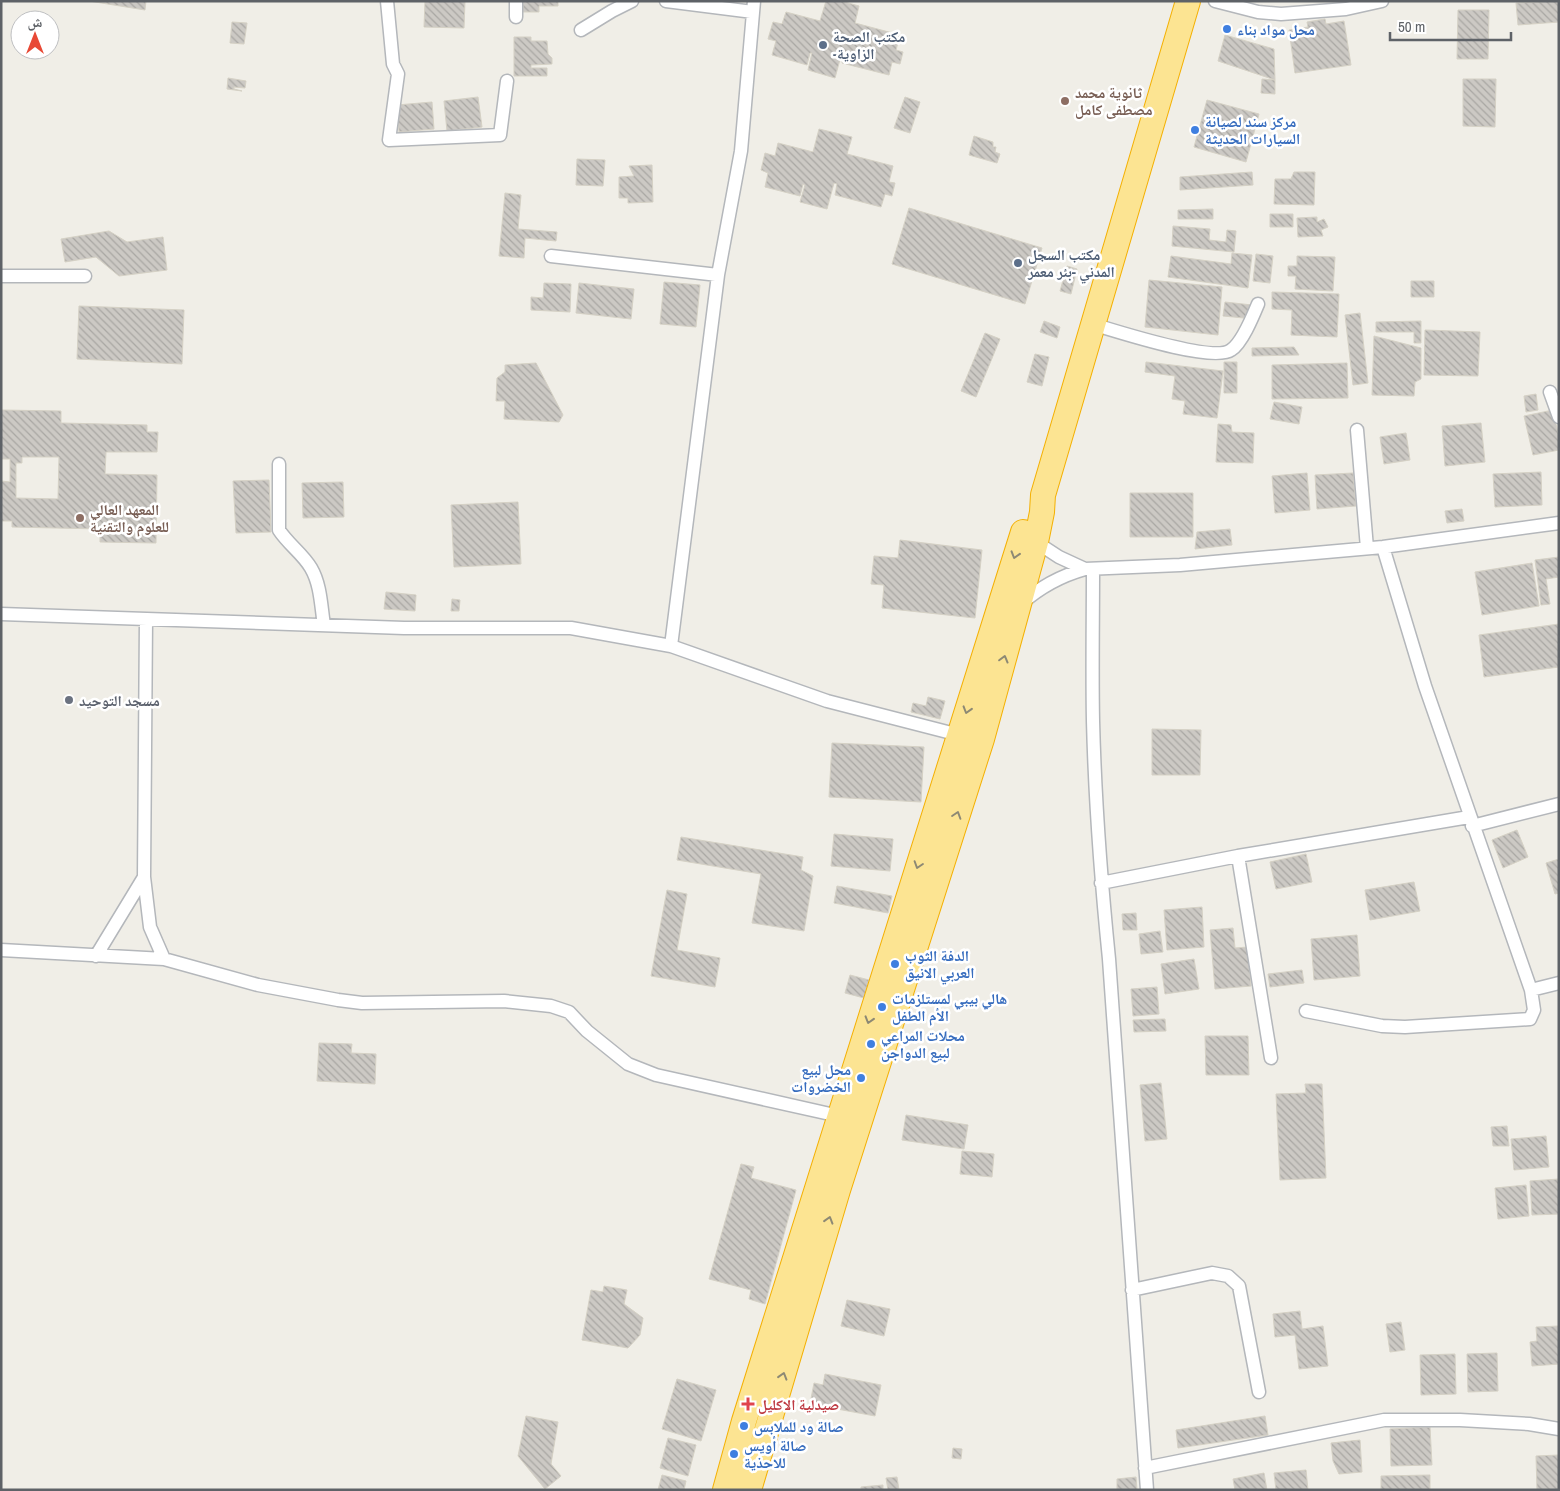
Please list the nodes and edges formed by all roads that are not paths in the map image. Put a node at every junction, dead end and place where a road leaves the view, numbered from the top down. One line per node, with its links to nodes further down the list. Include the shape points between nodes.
1 (387, 1): 11 (street, via 393,64 398,74 390,140 500,134)
2 (516, 1): 9 (street)
3 (632, 1): 10 (street)
4 (666, 1): 8 (street)
5 (1188, 1): 17 (highway)
6 (1216, 1): 7 (street, via 1258,12 1281,14 1346,9)
7 (1382, 1)
8 (754, 7): 13 (street, via 740,151)
9 (516, 17)
10 (581, 30)
11 (507, 81)
12 (551, 256): 13 (street)
13 (718, 274): 32 (street)
14 (1, 276): 15 (street)
15 (84, 276)
16 (1258, 304): 17 (street, via 1232,350 1221,354 1169,347)
17 (1092, 324): 22 (highway)
18 (1550, 392): 19 (street)
19 (1559, 417)
20 (1357, 430): 25 (street)
21 (279, 464): 31 (street, via 279,530 311,567 317,580)
22 (1043, 495): 24 (highway); 33 (highway, one-way to 33, via 1032,511 1020,540)
23 (1559, 522): 26 (street)
24 (1036, 542): 27 (street, via 1059,558); 28 (highway)
25 (1367, 548): 26 (street); 27 (street)
26 (1383, 548): 35 (street)
27 (1089, 570): 28 (street, via 1066,575 1048,584); 38 (street)
28 (1018, 608): 33 (highway, one-way to 28)
29 (1, 614): 30 (street)
30 (146, 618): 31 (street); 37 (street)
31 (324, 625): 32 (street, via 571,628)
32 (671, 646): 33 (street, via 827,701)
33 (970, 737): 39 (highway)
34 (1559, 804): 35 (street)
35 (1471, 821): 36 (street); 44 (street)
36 (1238, 856): 38 (street); 46 (street)
37 (144, 877): 41 (street); 42 (street, via 150,928)
38 (1101, 883): 48 (street, via 1111,979)
39 (913, 918): 47 (highway, one-way to 47); 53 (highway, one-way to 39, via 838,1190)
40 (1, 950): 41 (street)
41 (96, 956): 42 (street)
42 (164, 959): 47 (street, via 258,985 362,1003 504,1002 551,1006 568,1012 628,1064 656,1075)
43 (1559, 983): 44 (street)
44 (1531, 990): 45 (street, via 1534,1010 1530,1019 1405,1027 1382,1026)
45 (1306, 1011)
46 (1271, 1058)
47 (839, 1116): 52 (highway)
48 (1132, 1290): 49 (street, via 1212,1273 1228,1276 1239,1286); 51 (street)
49 (1260, 1392)
50 (1559, 1429): 51 (street, via 1460,1420 1384,1420)
51 (1145, 1468): 54 (street)
52 (725, 1490)
53 (749, 1490)
54 (1147, 1490)

